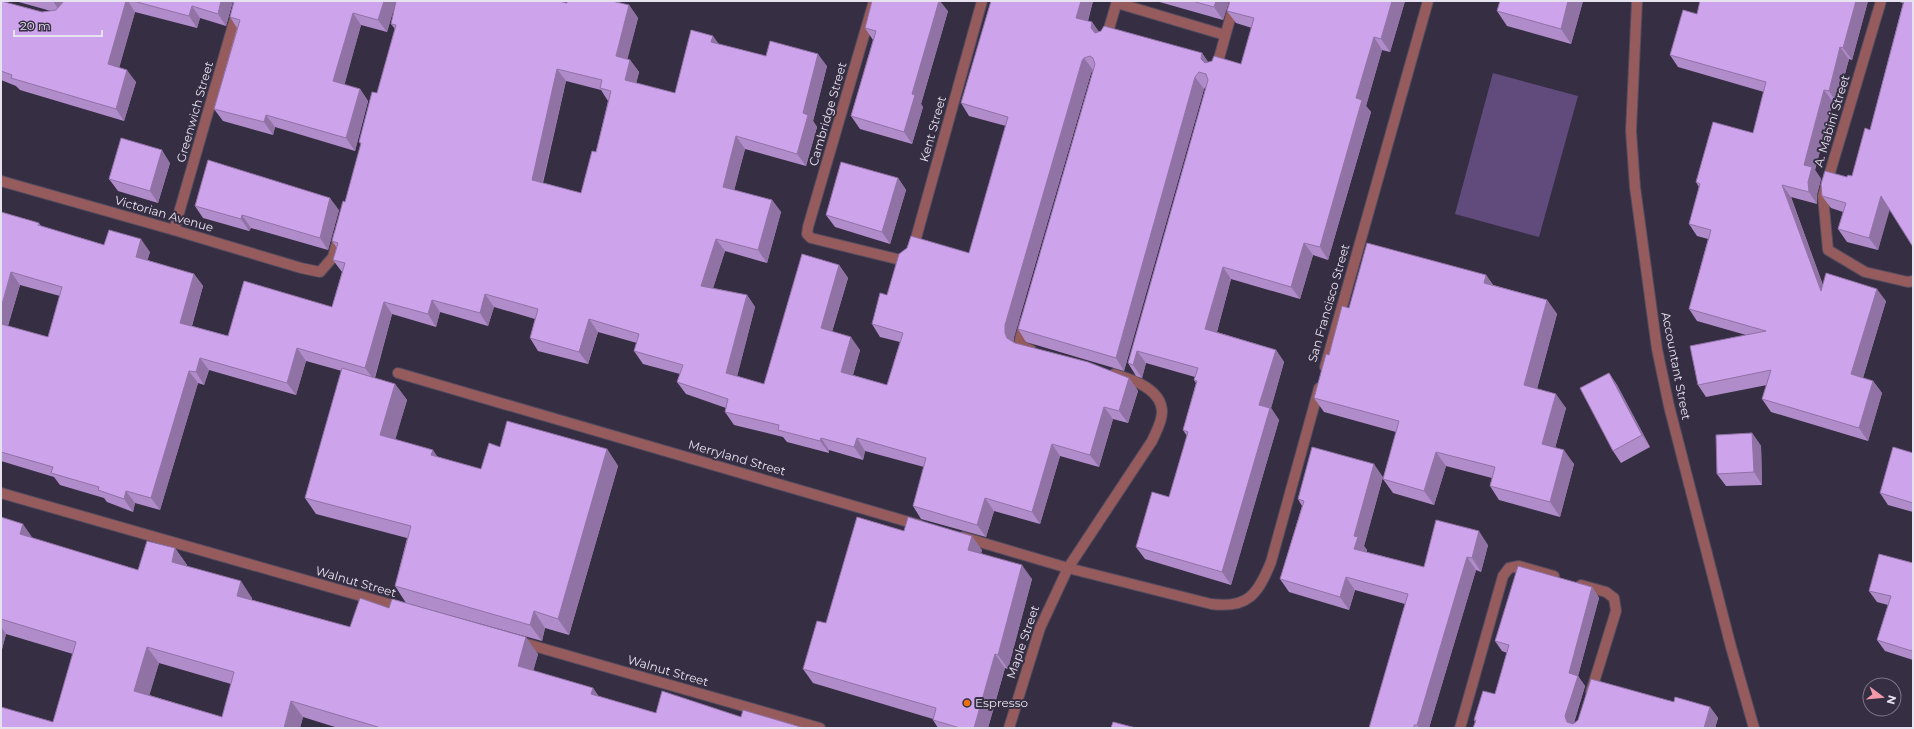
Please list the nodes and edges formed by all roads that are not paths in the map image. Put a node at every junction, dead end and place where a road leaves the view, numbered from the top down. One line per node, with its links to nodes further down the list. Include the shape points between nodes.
1 (240, 1): 14 (street, Greenwich Street)
2 (874, 1): 15 (street, Cambridge Street, via 807,234 811,238)
3 (982, 1): 15 (street, Kent Street, via 911,256)
4 (1235, 1): 9 (street)
5 (1428, 1): 24 (street, San Francisco Street, via 1271,562 1264,579 1254,594 1241,603 1228,607)
6 (1637, 1): 31 (street, Accountant Street, via 1631,131 1635,187 1657,349 1669,406)
7 (1881, 1): 16 (street, A. Mabini Street, via 1823,196 1828,250 1865,272)
8 (1117, 2): 9 (street); 10 (street)
9 (1225, 35): 11 (street)
10 (1106, 39)
11 (1216, 68)
12 (1, 181): 14 (street, Victorian Avenue)
13 (341, 227): 14 (street, Victorian Avenue, via 333,257 320,272)
14 (174, 230)
15 (905, 262)
16 (1913, 281)
17 (1028, 308): 18 (street, via 1020,345)
18 (1041, 353)
19 (1107, 372): 24 (street, Maple Street, via 1130,374 1150,390 1160,400 1160,423 1152,441)
20 (398, 373): 22 (street, Merryland Street)
21 (1, 493): 25 (street, Walnut Street)
22 (931, 528)
23 (954, 535): 24 (street)
24 (1068, 568): 29 (street, Maple Street, via 1040,628)
25 (413, 611)
26 (510, 639): 28 (street, Walnut Street)
27 (1589, 699): 30 (street, via 1616,611 1614,598 1606,592 1519,566 1509,568 1503,576)
28 (820, 728)
29 (1009, 728)
30 (1460, 728)
31 (1754, 728)

